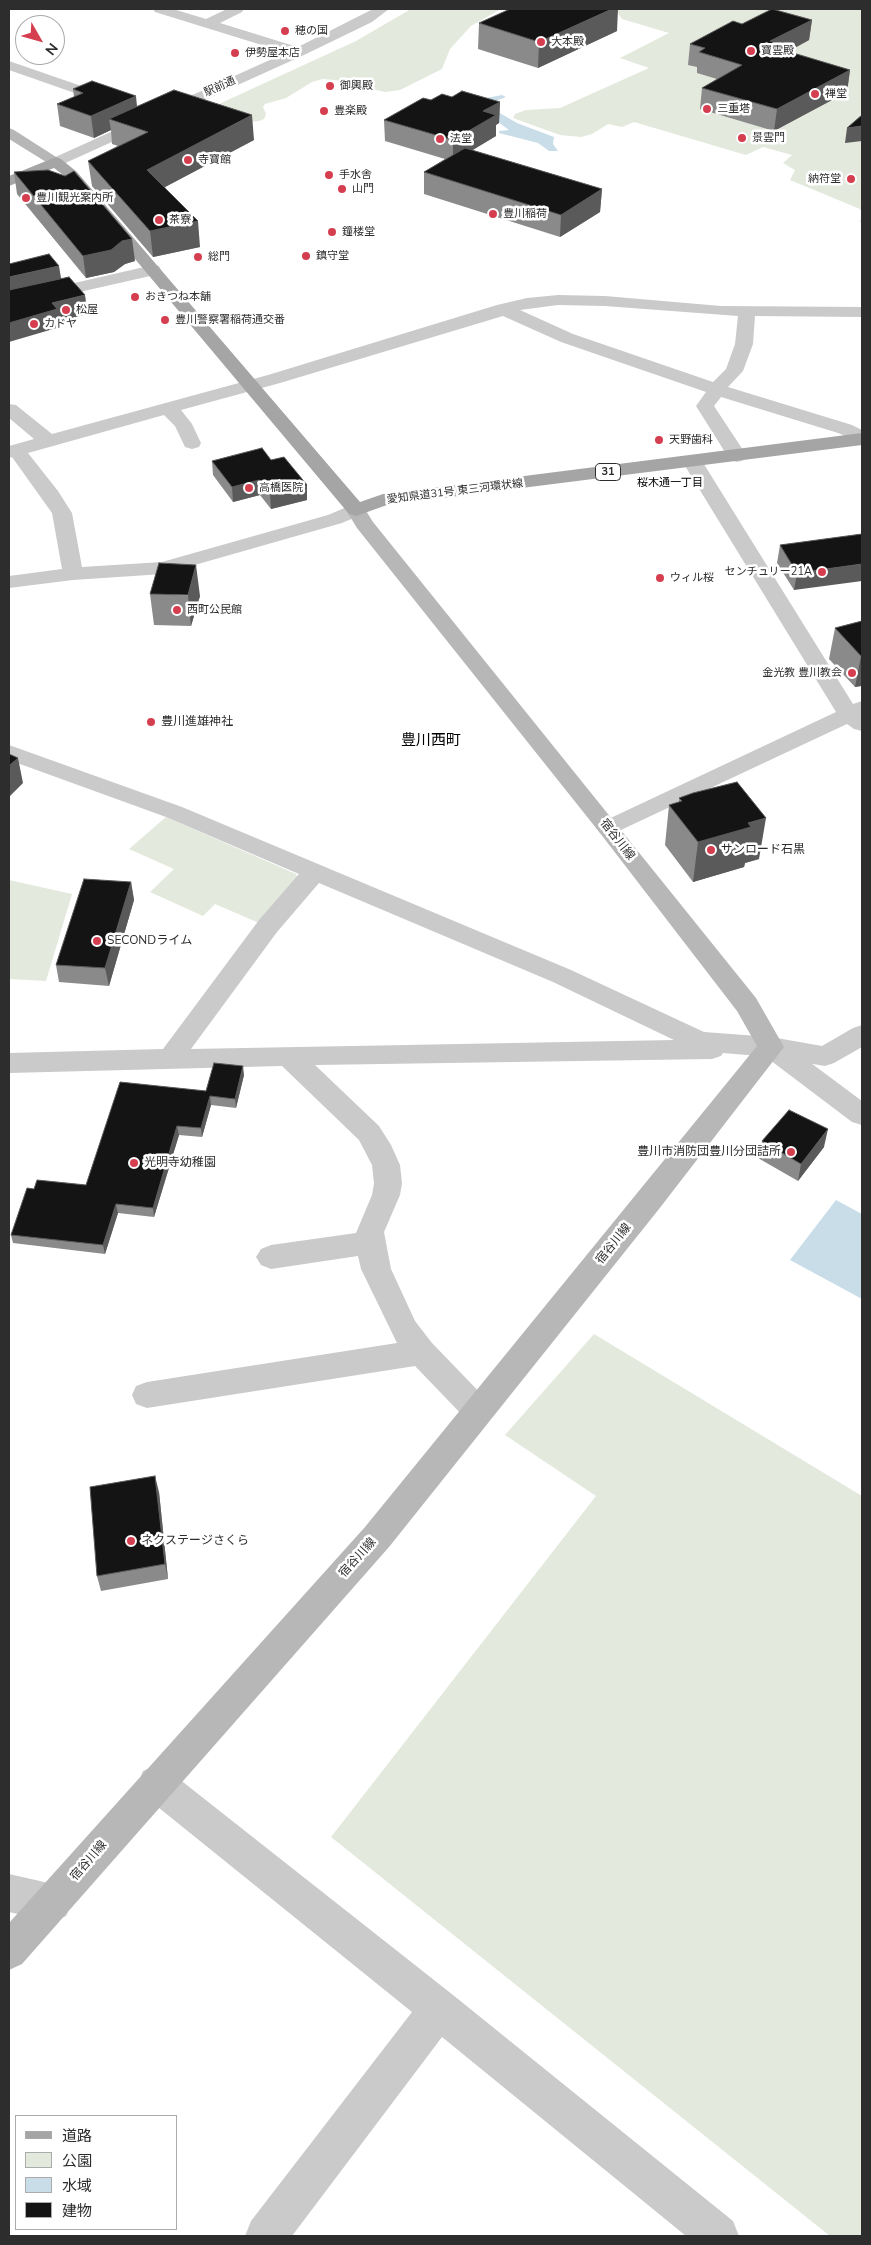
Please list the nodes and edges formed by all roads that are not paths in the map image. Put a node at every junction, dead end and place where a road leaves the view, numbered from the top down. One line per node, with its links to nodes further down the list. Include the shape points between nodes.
1 (160, 9): 4 (street)
2 (236, 9): 4 (street)
3 (382, 9): 5 (street, 駅前通)
4 (207, 24): 5 (street)
5 (300, 52): 7 (street, 駅前通)
6 (9, 65): 7 (street)
7 (156, 117): 9 (street, 駅前通)
8 (9, 133): 9 (main road)
9 (56, 162): 10 (main road); 11 (main road, via 72,175)
10 (9, 181)
11 (153, 270): 12 (street); 16 (main road)
12 (9, 303)
13 (503, 309): 14 (street, via 558,300); 16 (street); 17 (street, via 567,338)
14 (747, 312): 15 (street); 17 (street, via 744,344 734,372)
15 (862, 312)
16 (250, 384): 18 (street); 26 (main road)
17 (717, 390): 20 (street, via 845,429); 24 (street, via 705,406)
18 (167, 407): 21 (street); 22 (street, via 183,424)
19 (9, 409): 21 (street)
20 (862, 438): 24 (main road, 愛知県道31号 東三河環状線 / 31)
21 (47, 440): 23 (street)
22 (192, 443)
23 (12, 451): 27 (street, via 51,495 62,513)
24 (737, 456): 25 (main road, 愛知県道31号 東三河環状線 / 31)
25 (692, 461): 26 (main road, 愛知県道31号 東三河環状線 / 31, via 383,500); 29 (street)
26 (356, 510): 27 (street, via 335,519 163,568); 31 (main road, 宿谷川線)
27 (73, 574): 28 (street)
28 (9, 582)
29 (858, 716): 31 (street)
30 (9, 752): 32 (street, via 174,812)
31 (608, 828): 34 (main road, 宿谷川線, via 747,1005)
32 (316, 872): 34 (street, via 562,976 700,1041); 36 (street, via 268,926 177,1048)
33 (862, 1035): 34 (street, via 825,1056)
34 (771, 1047): 35 (street); 38 (street); 43 (main road, 宿谷川線)
35 (288, 1056): 36 (street); 39 (street, via 369,1133 386,1165 386,1194 370,1232)
36 (172, 1060): 37 (street)
37 (9, 1063)
38 (862, 1115)
39 (370, 1243): 40 (street); 41 (street, via 376,1269 396,1315)
40 (271, 1258)
41 (421, 1352): 42 (street); 43 (street)
42 (147, 1395)
43 (478, 1411): 44 (main road, 宿谷川線, via 377,1537)
44 (156, 1784): 46 (main road, 宿谷川線); 48 (street)
45 (9, 1894): 46 (street)
46 (53, 1903): 47 (main road, 宿谷川線)
47 (9, 1951)
48 (439, 2009): 49 (street); 50 (street)
49 (266, 2236)
50 (718, 2236)

